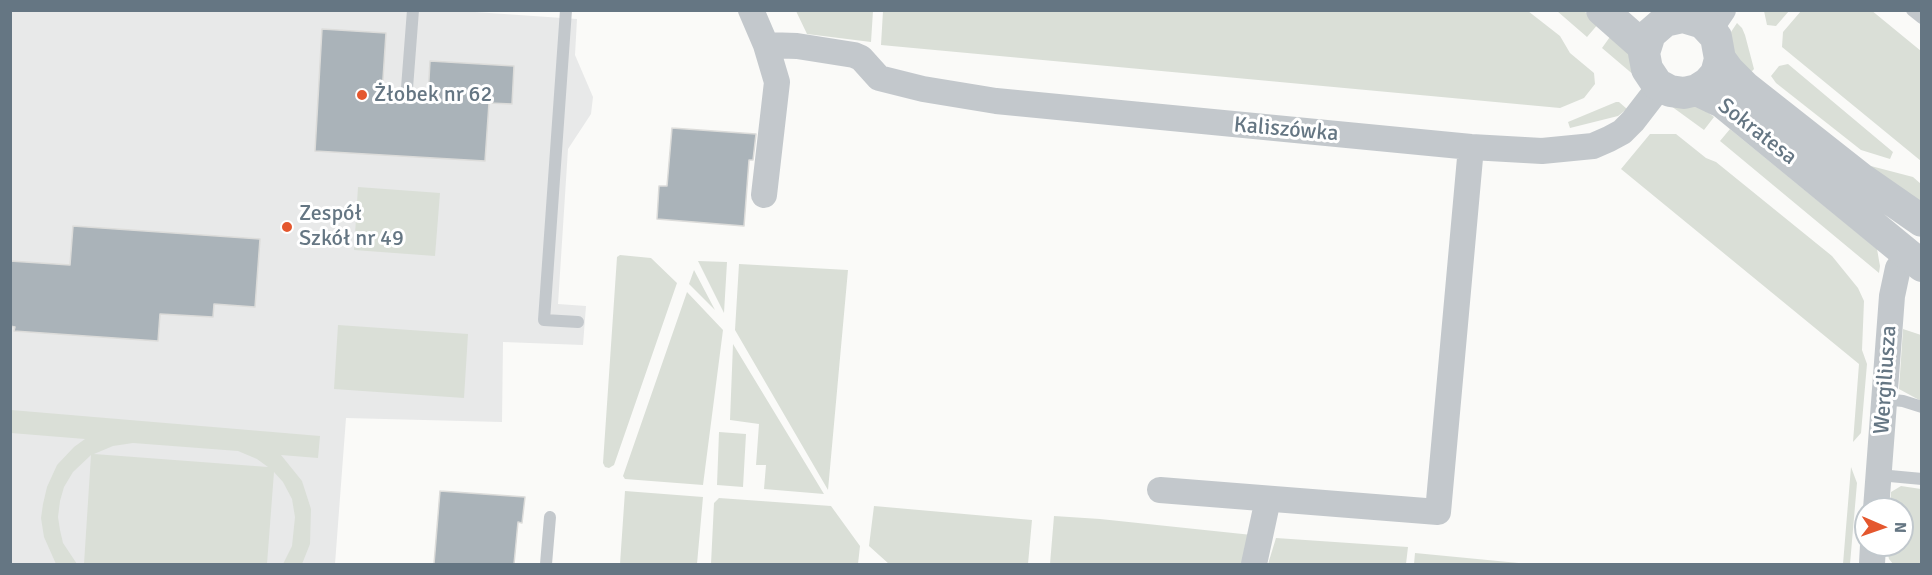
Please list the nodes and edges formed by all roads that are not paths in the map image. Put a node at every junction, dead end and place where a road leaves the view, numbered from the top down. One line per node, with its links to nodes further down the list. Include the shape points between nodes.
1 (413, 10): 13 (lane)
2 (566, 10): 19 (lane, via 544,320)
3 (752, 10): 9 (street)
4 (1602, 10): 10 (street)
5 (1912, 10): 7 (lane)
6 (1663, 15): 8 (street, Sokratesa, via 1703,23); 10 (street)
7 (1922, 18)
8 (1717, 20): 11 (street, Sokratesa)
9 (766, 45): 15 (street, Kaliszówka, via 854,54 877,77 996,101); 16 (street, via 777,82)
10 (1645, 48): 12 (street, via 1647,69)
11 (1720, 58): 14 (street, via 1711,81); 17 (street, Sokratesa, via 1745,87)
12 (1660, 86): 14 (street, Sokratesa, via 1676,93); 15 (street, Kaliszówka, via 1622,132 1593,146 1542,151)
13 (407, 88)
14 (1698, 90): 18 (street, Sokratesa, via 1722,102)
15 (1471, 147): 26 (street, via 1438,512)
16 (764, 195)
17 (1922, 221)
18 (1915, 261): 20 (street, Wergiliusza, via 1898,268)
19 (578, 322)
20 (1884, 399): 21 (lane); 22 (street, Wergiliusza)
21 (1922, 407)
22 (1879, 475): 23 (lane); 25 (street, Wergiliusza)
23 (1922, 479)
24 (1160, 490): 26 (street)
25 (1877, 497)
26 (1268, 499): 29 (street)
27 (550, 517): 28 (lane)
28 (546, 564)
29 (1254, 564)

